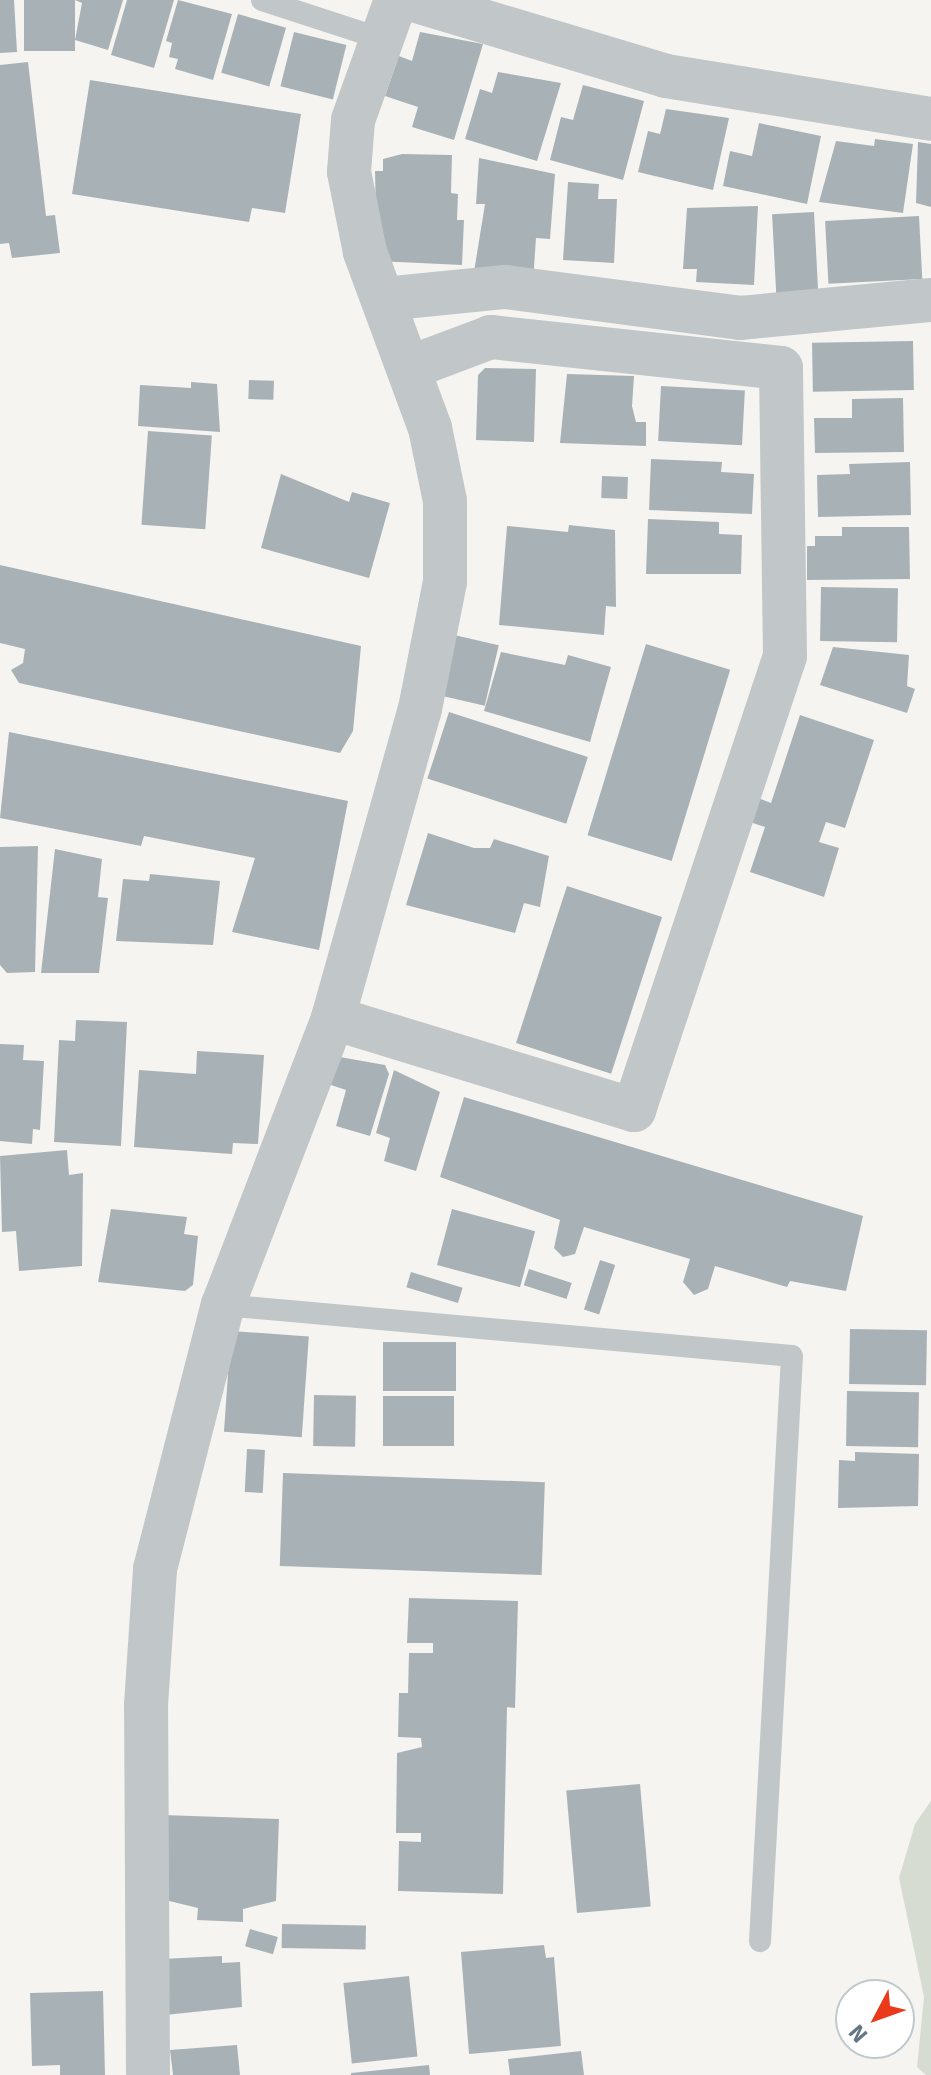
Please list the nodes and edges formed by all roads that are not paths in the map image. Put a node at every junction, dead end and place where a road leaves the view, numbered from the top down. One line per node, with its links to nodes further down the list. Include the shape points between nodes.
1 (262, 0): 3 (lane)
2 (413, 0): 4 (street, via 666,76)
3 (389, 20): 5 (street, via 353,120 349,172)
4 (931, 119)
5 (384, 299): 6 (street, via 505,287 740,318); 7 (street)
6 (931, 300)
7 (411, 367): 8 (street, via 445,501 445,582 420,709); 8 (street, via 491,337 781,368 785,656 634,1110)
8 (333, 1018): 9 (street)
9 (223, 1305): 10 (lane, via 792,1356); 11 (street, via 155,1569 146,1705)
10 (760, 1941)
11 (148, 2075)

